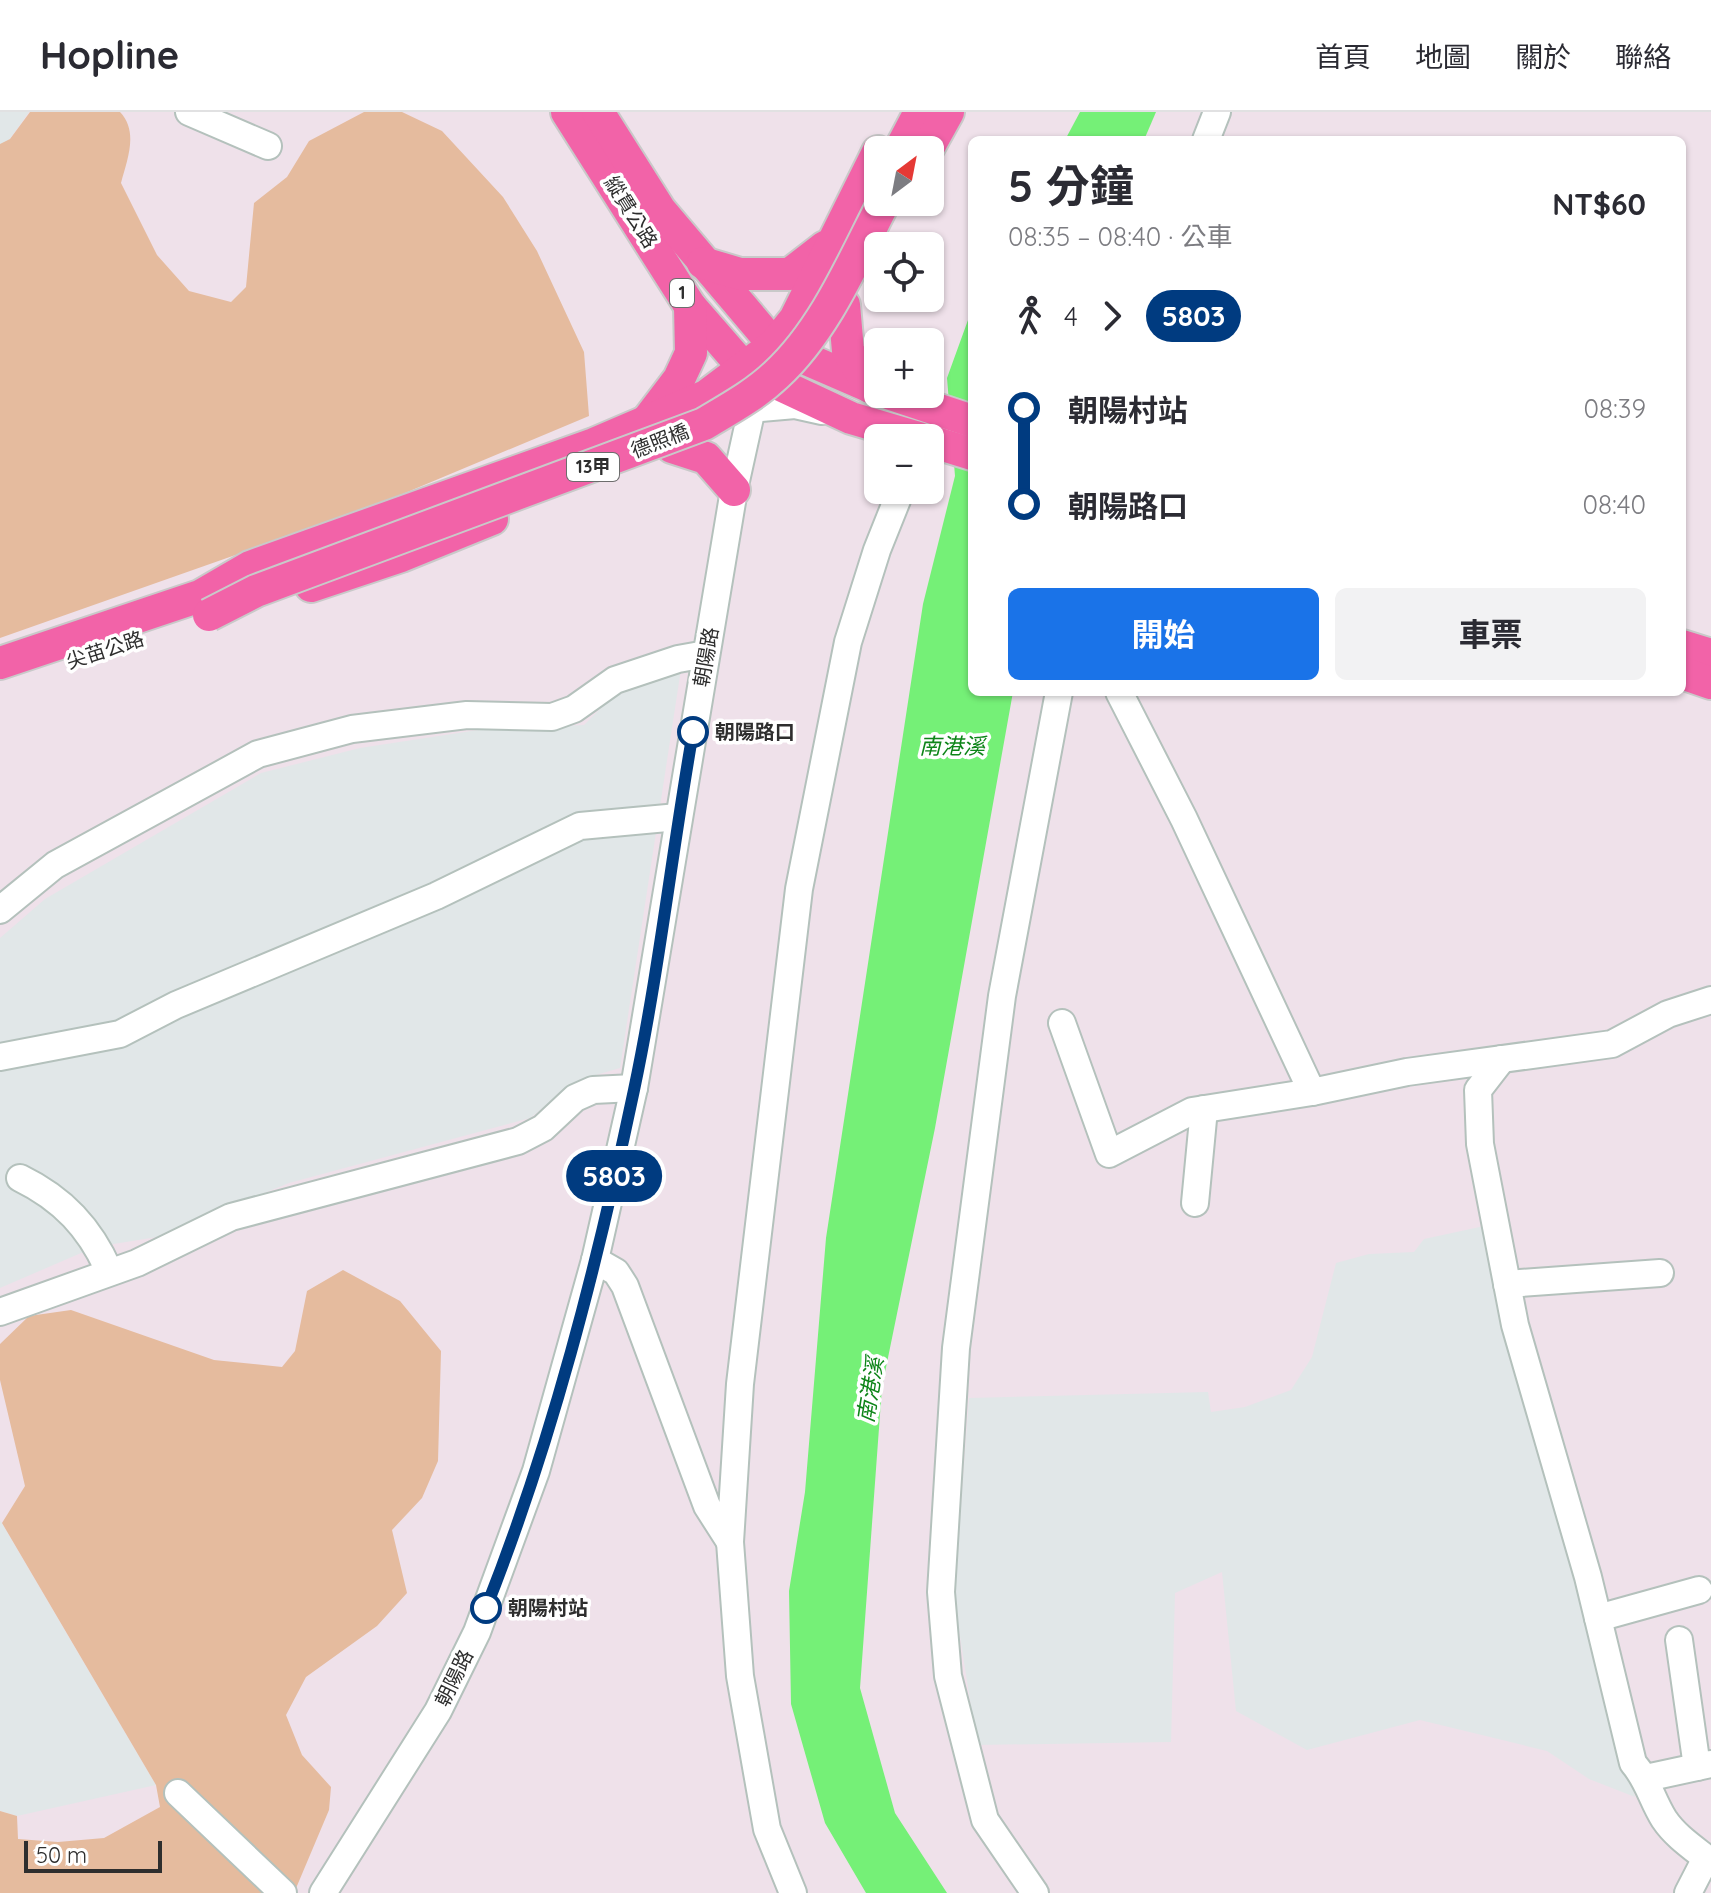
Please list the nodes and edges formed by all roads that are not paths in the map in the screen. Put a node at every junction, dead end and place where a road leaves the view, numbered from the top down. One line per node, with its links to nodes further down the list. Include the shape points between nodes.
1 (189, 112): 14 (street)
2 (567, 112): 22 (main road, 縱貫公路 / 1)
3 (598, 112): 20 (main road, 縱貫公路 / 1, via 660,210)
4 (899, 112): 9 (main road)
5 (920, 112): 10 (main road)
6 (931, 112): 11 (main road)
7 (948, 112): 12 (main road)
8 (1217, 112): 13 (street)
9 (887, 136)
10 (907, 136)
11 (918, 136)
12 (935, 136)
13 (1208, 136)
14 (268, 146)
15 (864, 180): 19 (main road)
16 (865, 216): 39 (main road, 德照橋 / 13甲, via 788,342 767,367 704,411)
17 (876, 216): 39 (main road, 德照橋 / 13甲, bridge, via 805,342 777,375 741,402 677,435)
18 (891, 216): 21 (main road)
19 (831, 243): 20 (main road, via 790,274 740,274); 23 (main road, via 795,319)
20 (703, 263): 23 (main road, 縱貫公路 / 1)
21 (844, 305): 24 (main road); 25 (main road, via 848,351)
22 (690, 306): 26 (main road, 縱貫公路 / 1); 32 (main road, via 691,353 679,379)
23 (774, 345): 24 (main road, 縱貫公路 / 1); 26 (main road)
24 (807, 362): 26 (main road); 27 (main road, 縱貫公路 / 1)
25 (864, 370)
26 (761, 377): 29 (main road); 30 (main road, 縱貫公路 / 1); 32 (main road)
27 (864, 384)
28 (933, 408): 31 (main road, 1)
29 (750, 409): 30 (street, via 795,405); 35 (main road); 37 (street, 朝陽路)
30 (851, 418): 33 (main road, 1)
31 (968, 420)
32 (645, 423): 39 (main road, via 250,567)
33 (871, 424)
34 (944, 445): 36 (main road)
35 (672, 447): 37 (main road, via 706,458); 39 (main road, via 597,472 401,556 261,603)
36 (968, 453)
37 (734, 490): 41 (street, 朝陽路)
38 (895, 504): 65 (street, via 848,642 799,889 740,1384)
39 (204, 606): 43 (main road, 尖苗公路 / 13甲); 46 (main road, 尖苗公路 / 13甲)
40 (1686, 647): 42 (main road)
41 (706, 654): 49 (street, 朝陽路); 50 (street, via 615,680 574,709 552,717 467,715 352,729 258,754 55,865)
42 (1711, 655)
43 (0, 663)
44 (1686, 674): 45 (main road)
45 (1711, 683)
46 (0, 684)
47 (1058, 696): 76 (street, via 1002,996 956,1348 941,1592 948,1676 985,1820)
48 (1121, 696): 56 (street)
49 (678, 817): 53 (street, via 580,826 436,896 176,1005 120,1034); 55 (street, 朝陽路)
50 (0, 910)
51 (1711, 1000): 54 (street, via 1668,1014 1612,1044)
52 (1062, 1023): 57 (street, via 1109,1154)
53 (0, 1057)
54 (1502, 1059): 56 (street); 63 (street, via 1478,1090 1480,1144)
55 (634, 1088): 60 (street, 朝陽路); 61 (street, via 593,1090 575,1098 543,1128 518,1141 231,1217 137,1263)
56 (1312, 1092): 57 (street)
57 (1204, 1109): 59 (street)
58 (20, 1178): 61 (street, via 47,1191 75,1215 96,1241)
59 (1195, 1203)
60 (595, 1260): 65 (street, via 616,1272 625,1286 707,1506); 74 (street, 朝陽路, via 536,1471 477,1632 438,1711)
61 (109, 1271): 64 (street)
62 (1660, 1273): 63 (street)
63 (1507, 1284): 67 (street)
64 (0, 1312)
65 (730, 1542): 75 (street, via 740,1676 764,1813)
66 (1699, 1590): 67 (street)
67 (1598, 1618): 70 (street, via 1633,1763)
68 (1679, 1640): 69 (street)
69 (1704, 1765): 70 (street)
70 (1646, 1778): 72 (street, via 1664,1819)
71 (178, 1793): 73 (street)
72 (1708, 1860): 77 (street)
73 (283, 1893)
74 (323, 1893)
75 (793, 1893)
76 (1035, 1893)
77 (1688, 1893)

